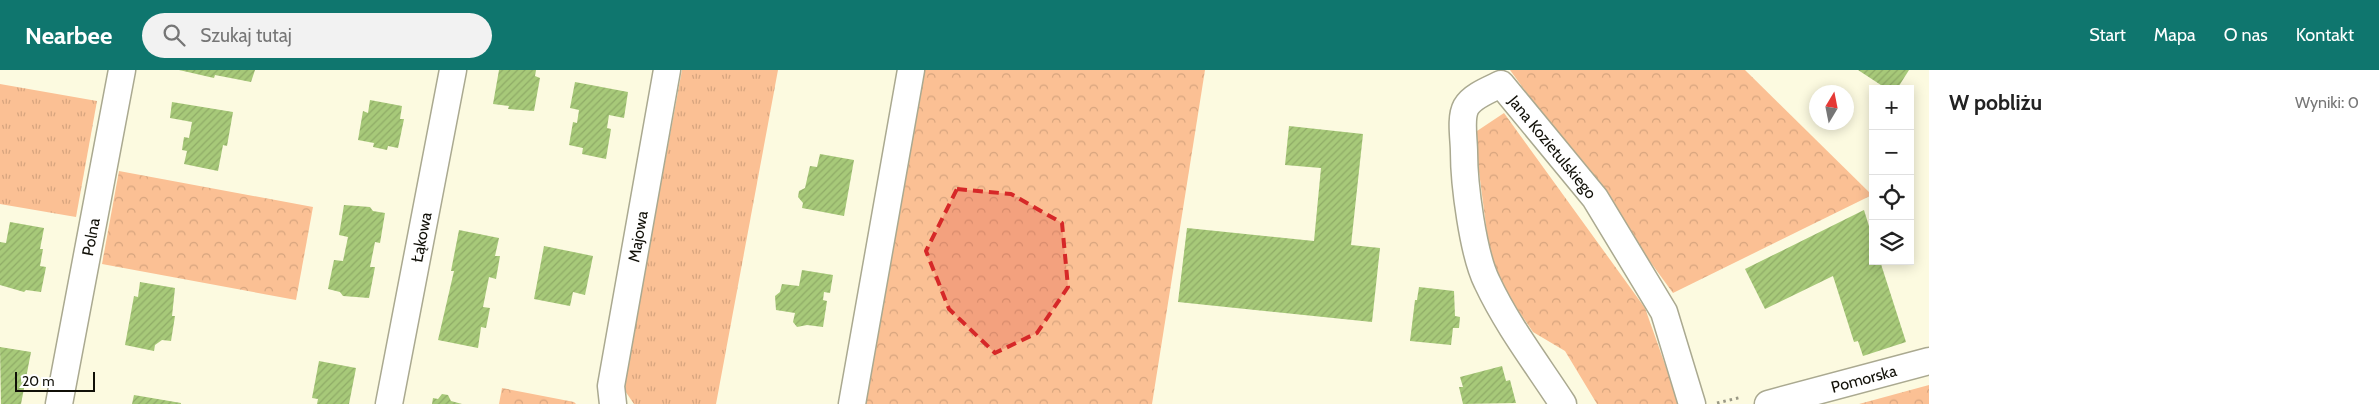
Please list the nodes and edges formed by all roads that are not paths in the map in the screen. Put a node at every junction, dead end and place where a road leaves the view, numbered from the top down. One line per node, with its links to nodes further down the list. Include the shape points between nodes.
1 (122, 70): 7 (street, Polna)
2 (453, 70): 8 (street, Łąkowa)
3 (668, 70): 9 (street, Majowa, via 611,386)
4 (911, 70): 10 (street)
5 (1494, 77): 11 (street, Jana Kozietulskiego, via 1466,106 1464,117 1464,162 1479,262 1518,336); 12 (street, Jana Kozietulskiego, via 1595,198 1664,312)
6 (1929, 361): 13 (street, Pomorska)
7 (59, 404)
8 (389, 404)
9 (613, 404)
10 (852, 404)
11 (1563, 404)
12 (1692, 404)
13 (1768, 404)

